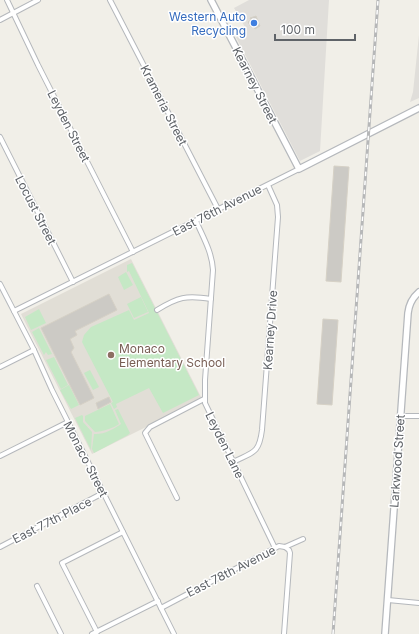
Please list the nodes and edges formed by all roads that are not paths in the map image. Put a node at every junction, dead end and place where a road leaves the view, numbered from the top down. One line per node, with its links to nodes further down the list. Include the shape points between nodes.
1 (7, 0): 5 (street, Leyden Street)
2 (38, 0): 5 (street)
3 (110, 0): 11 (street, Krameria Street)
4 (211, 0): 9 (street, Kearney Street)
5 (12, 13): 6 (street); 13 (street, Leyden Street)
6 (0, 20)
7 (419, 108): 9 (street, East 76th Avenue)
8 (0, 137): 14 (street, Locust Street)
9 (299, 169): 10 (street, East 76th Avenue)
10 (268, 185): 11 (street, East 76th Avenue); 27 (street, Kearney Drive, via 277,205 278,217 262,436 256,450)
11 (218, 210): 12 (street, East 76th Avenue)
12 (196, 221): 13 (street, East 76th Avenue); 17 (street, Leyden Lane, via 213,260)
13 (133, 252): 14 (street, East 76th Avenue)
14 (73, 282): 19 (street, East 76th Avenue)
15 (0, 284): 19 (street, Monaco Street)
16 (419, 292): 23 (street, Larkwood Street, via 409,305)
17 (211, 299): 18 (street, via 186,297); 22 (street, Leyden Lane)
18 (157, 310)
19 (14, 312): 20 (street, Monaco Street)
20 (34, 350): 21 (street); 25 (street, Monaco Street)
21 (0, 367)
22 (204, 399): 27 (street, Leyden Lane); 29 (street, via 150,426 145,433)
23 (400, 416): 24 (street); 36 (street, Larkwood Street)
24 (419, 416)
25 (68, 422): 26 (street); 28 (street, Monaco Street)
26 (0, 456)
27 (234, 462): 34 (street, Leyden Lane)
28 (103, 493): 30 (street, Monaco Street); 33 (street, East 77th Place)
29 (178, 498)
30 (123, 532): 37 (street, Monaco Street); 40 (street, via 62,563)
31 (303, 539): 32 (street, East 78th Avenue)
32 (286, 546): 34 (street, East 78th Avenue); 44 (street, via 290,553)
33 (0, 547)
34 (275, 548): 39 (street, East 78th Avenue)
35 (37, 586): 41 (street)
36 (388, 600): 38 (street); 45 (street, Larkwood Street)
37 (158, 601): 39 (street, Monaco Street); 40 (street)
38 (419, 602)
39 (161, 608): 43 (street, Monaco Street)
40 (97, 632): 42 (street)
41 (61, 634)
42 (92, 634)
43 (174, 634)
44 (284, 634)
45 (385, 634)

